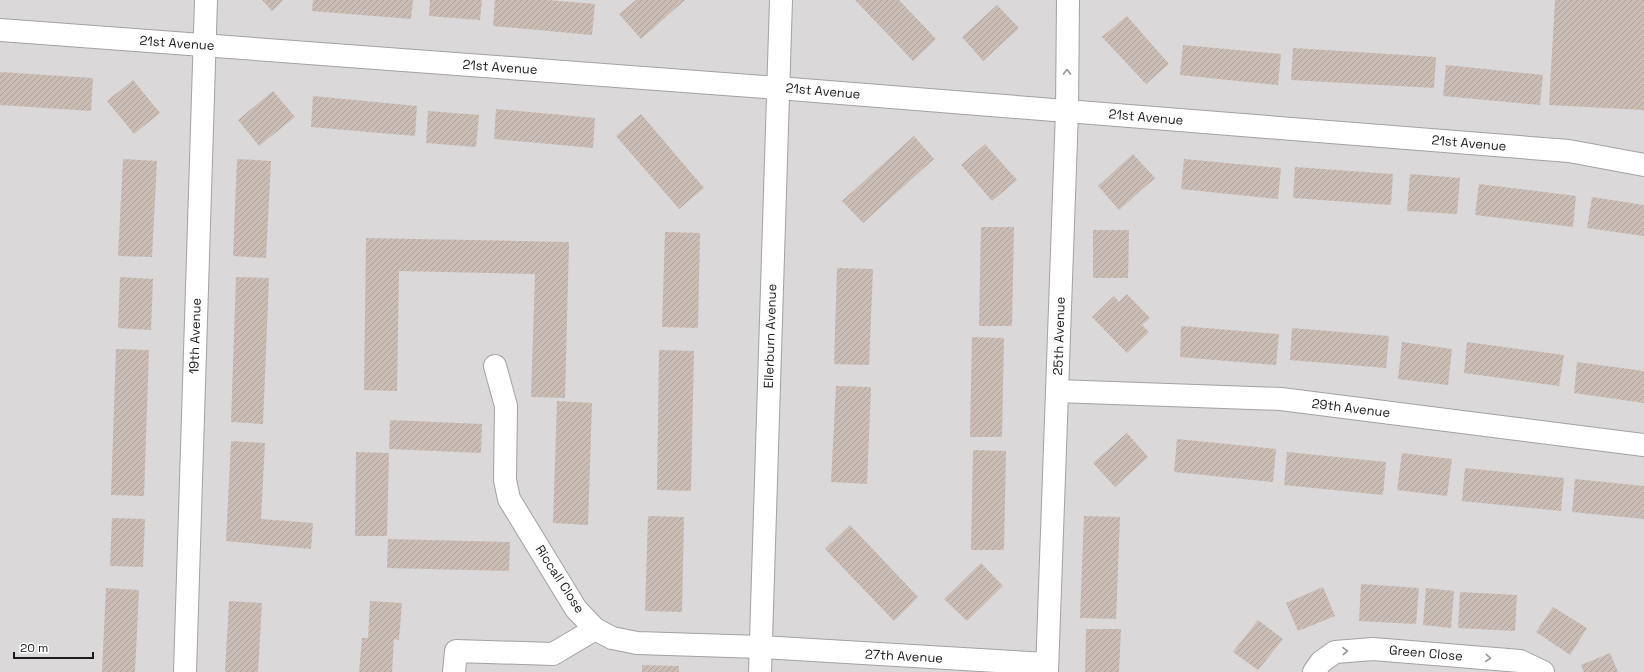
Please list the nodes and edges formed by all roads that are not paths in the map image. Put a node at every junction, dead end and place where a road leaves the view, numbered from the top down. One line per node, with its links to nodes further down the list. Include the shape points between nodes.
1 (206, 0): 5 (street, 19th Avenue)
2 (782, 0): 6 (street, Ellerburn Avenue)
3 (1068, 0): 7 (street, 25th Avenue, one-way to 3)
4 (0, 30): 5 (street, 21st Avenue)
5 (204, 45): 6 (street, 21st Avenue); 15 (street, 19th Avenue)
6 (778, 88): 7 (street, 21st Avenue); 13 (street, Ellerburn Avenue)
7 (1067, 110): 8 (street, 21st Avenue, via 1569,151); 10 (street, 25th Avenue)
8 (1644, 165)
9 (495, 366): 12 (street, Riccall Close, via 506,406 505,480 509,499 576,609)
10 (1057, 391): 11 (street, 29th Avenue, via 1281,399); 14 (street, 25th Avenue)
11 (1644, 445)
12 (595, 629): 13 (street, Riccall Close, via 612,638 637,642); 16 (street, via 553,654 456,651)
13 (761, 648): 14 (street, 27th Avenue); 17 (street, Ellerburn Avenue)
14 (1047, 668)
15 (185, 672)
16 (454, 672)
17 (760, 672)
18 (1314, 672): 19 (street, Green Close, one-way to 19, via 1321,662 1335,652 1373,649 1520,661)
19 (1543, 672)

